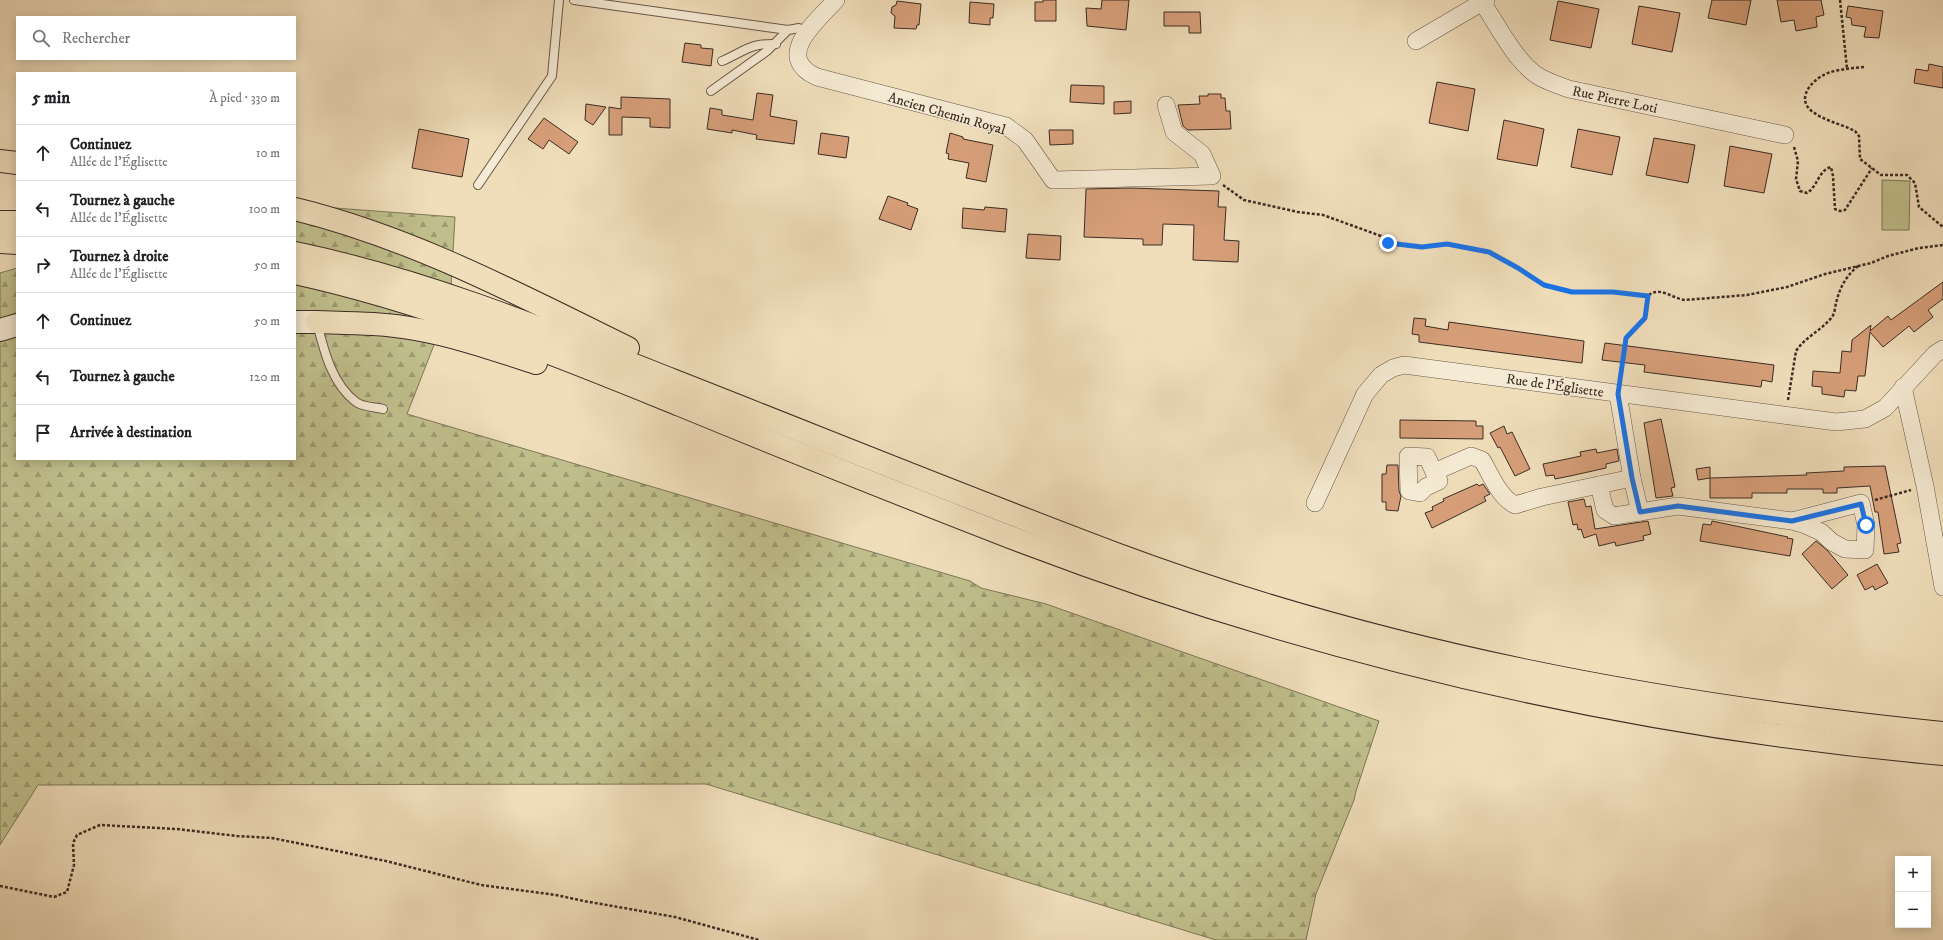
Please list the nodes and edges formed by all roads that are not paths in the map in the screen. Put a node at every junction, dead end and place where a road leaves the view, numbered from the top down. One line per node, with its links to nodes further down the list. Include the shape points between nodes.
1 (559, 0): 15 (lane, via 552,76)
2 (574, 0): 5 (lane)
3 (836, 0): 6 (street, Ancien Chemin Royal)
4 (1484, 1): 7 (street, Rue Pierre Loti); 12 (street, Rue Pierre Loti, via 1525,64 1537,75 1552,83 1569,89)
5 (788, 30): 6 (lane, via 799,28); 8 (lane)
6 (806, 32): 11 (street, Ancien Chemin Royal, via 799,47 798,59 808,73 1006,126 1025,140 1054,180 1212,176 1202,154 1174,132)
7 (1416, 41)
8 (776, 44): 9 (lane, via 753,45); 10 (lane)
9 (722, 61)
10 (711, 91)
11 (1166, 105)
12 (1785, 135)
13 (0, 161): 14 (highway)
14 (16, 163)
15 (478, 185)
16 (296, 209): 31 (highway, via 393,240 447,261)
17 (0, 222): 18 (highway)
18 (16, 222)
19 (0, 242): 20 (highway)
20 (16, 243)
21 (296, 253): 31 (highway, via 368,270 502,313)
22 (296, 273): 32 (highway, via 367,290 496,333 598,371)
23 (296, 322): 24 (main road)
24 (316, 322): 30 (lane, via 324,351 339,383 357,403); 32 (highway, via 394,326 449,336 486,346)
25 (16, 325): 26 (main road)
26 (0, 330)
27 (1943, 350): 28 (street, Rue de l'Églisette, via 1935,354)
28 (1903, 387): 29 (street, Rue de l'Églisette, via 1885,408 1865,419 1836,422); 37 (street, via 1924,486)
29 (1618, 394): 34 (street); 36 (street, Rue de l'Églisette, via 1404,365 1393,368 1381,375 1365,394)
30 (383, 409)
31 (774, 420): 41 (highway, via 1127,558 1242,596 1378,635 1499,665 1693,702 1833,721)
32 (769, 441): 42 (highway, via 1012,537 1116,575 1259,622 1379,657 1575,702 1694,724 1818,741)
33 (1434, 472): 35 (street, via 1471,456 1482,460 1503,495 1515,505)
34 (1632, 478): 35 (street); 38 (street)
35 (1599, 485): 38 (street, via 1605,510 1614,516)
36 (1315, 503)
37 (1936, 511): 40 (street)
38 (1640, 512): 39 (street, via 1678,506)
39 (1792, 521): 39 (street, via 1861,504 1866,525 1865,550 1845,548 1832,542 1821,532)
40 (1943, 587)
41 (1943, 732)
42 (1943, 754)

